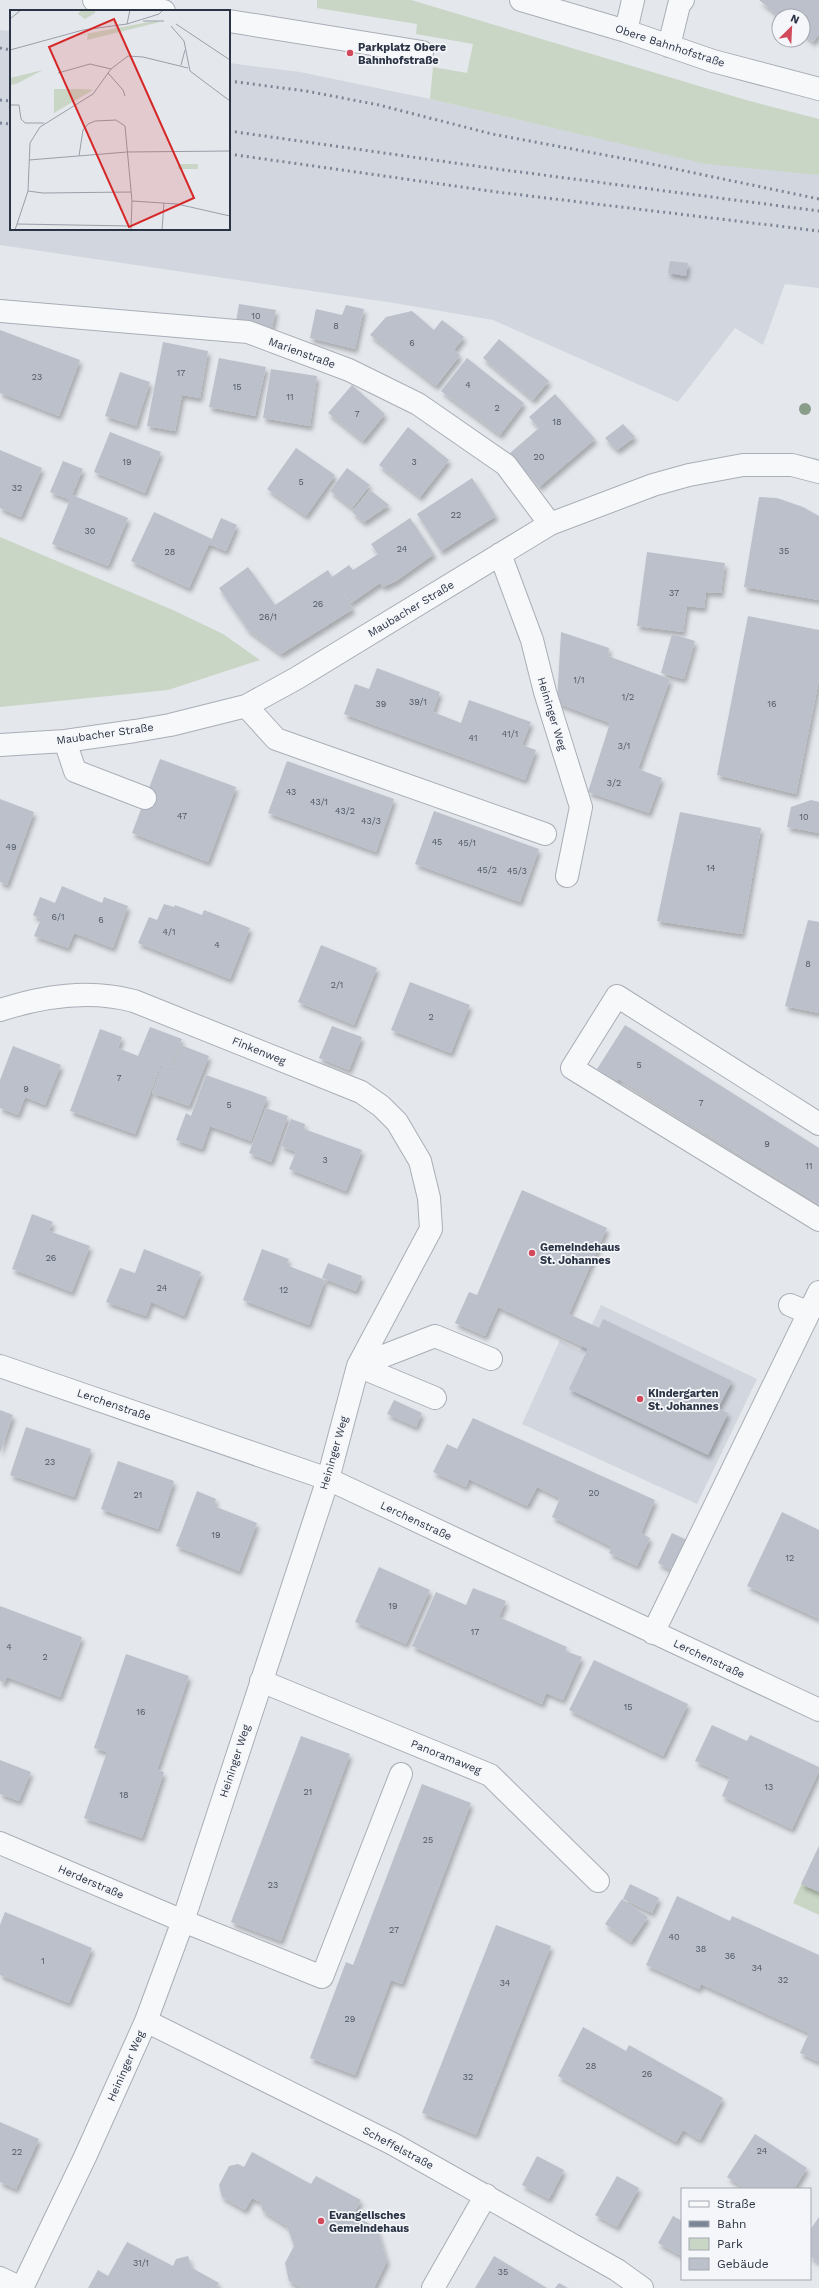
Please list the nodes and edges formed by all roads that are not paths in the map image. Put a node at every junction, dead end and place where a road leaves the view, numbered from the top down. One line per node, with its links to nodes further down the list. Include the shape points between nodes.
1 (94, 0): 5 (street)
2 (521, 0): 7 (street, Obere Bahnhofstraße)
3 (633, 0): 7 (street)
4 (683, 0): 8 (street, via 679,5)
5 (158, 10)
6 (230, 21): 9 (street)
7 (626, 31): 8 (street, Obere Bahnhofstraße)
8 (669, 46): 10 (street, Obere Bahnhofstraße, via 713,61)
9 (422, 52)
10 (819, 89)
11 (0, 311): 13 (street, Marienstraße, via 248,332 349,370 418,404 506,465)
12 (819, 472): 13 (street, Maubacher Straße, via 792,465 743,465 689,475 653,485)
13 (550, 524): 14 (street, Maubacher Straße)
14 (500, 554): 15 (street, Maubacher Straße, via 297,678); 20 (street, Heininger Weg, via 532,640 545,692 581,807)
15 (246, 706): 16 (street, Maubacher Straße, via 170,725); 19 (street, via 276,739)
16 (65, 741): 17 (street, Maubacher Straße); 18 (street, via 75,771)
17 (0, 745)
18 (145, 798)
19 (545, 834)
20 (567, 876)
21 (0, 1010): 24 (street, Finkenweg, via 64,996 111,995 134,1001 361,1092 381,1106 397,1122 420,1161 429,1198)
22 (819, 1124): 23 (street, via 724,1057 617,996 572,1068 708,1155)
23 (819, 1220)
24 (431, 1229): 28 (street, Heininger Weg)
25 (819, 1292): 31 (street, via 800,1309)
26 (491, 1359): 28 (street, via 435,1336)
27 (0, 1366): 30 (street, Lerchenstraße)
28 (358, 1366): 29 (street); 30 (street, Heininger Weg)
29 (435, 1398)
30 (328, 1479): 31 (street, Lerchenstraße); 32 (street, Heininger Weg)
31 (653, 1633): 33 (street, Lerchenstraße)
32 (261, 1681): 36 (street, Panoramaweg, via 400,1729 490,1775 542,1835); 37 (street, Heininger Weg)
33 (819, 1710)
34 (401, 1774): 37 (street, Herderstraße, via 322,1977)
35 (0, 1843): 37 (street, Herderstraße)
36 (598, 1881)
37 (183, 1921): 38 (street, Heininger Weg)
38 (146, 2021): 39 (street, Scheffelstraße, via 393,2144); 41 (street, Heininger Weg)
39 (486, 2195): 42 (street); 43 (street, Scheffelstraße, via 617,2270)
40 (0, 2278): 41 (street)
41 (22, 2288)
42 (433, 2288)
43 (642, 2288)

